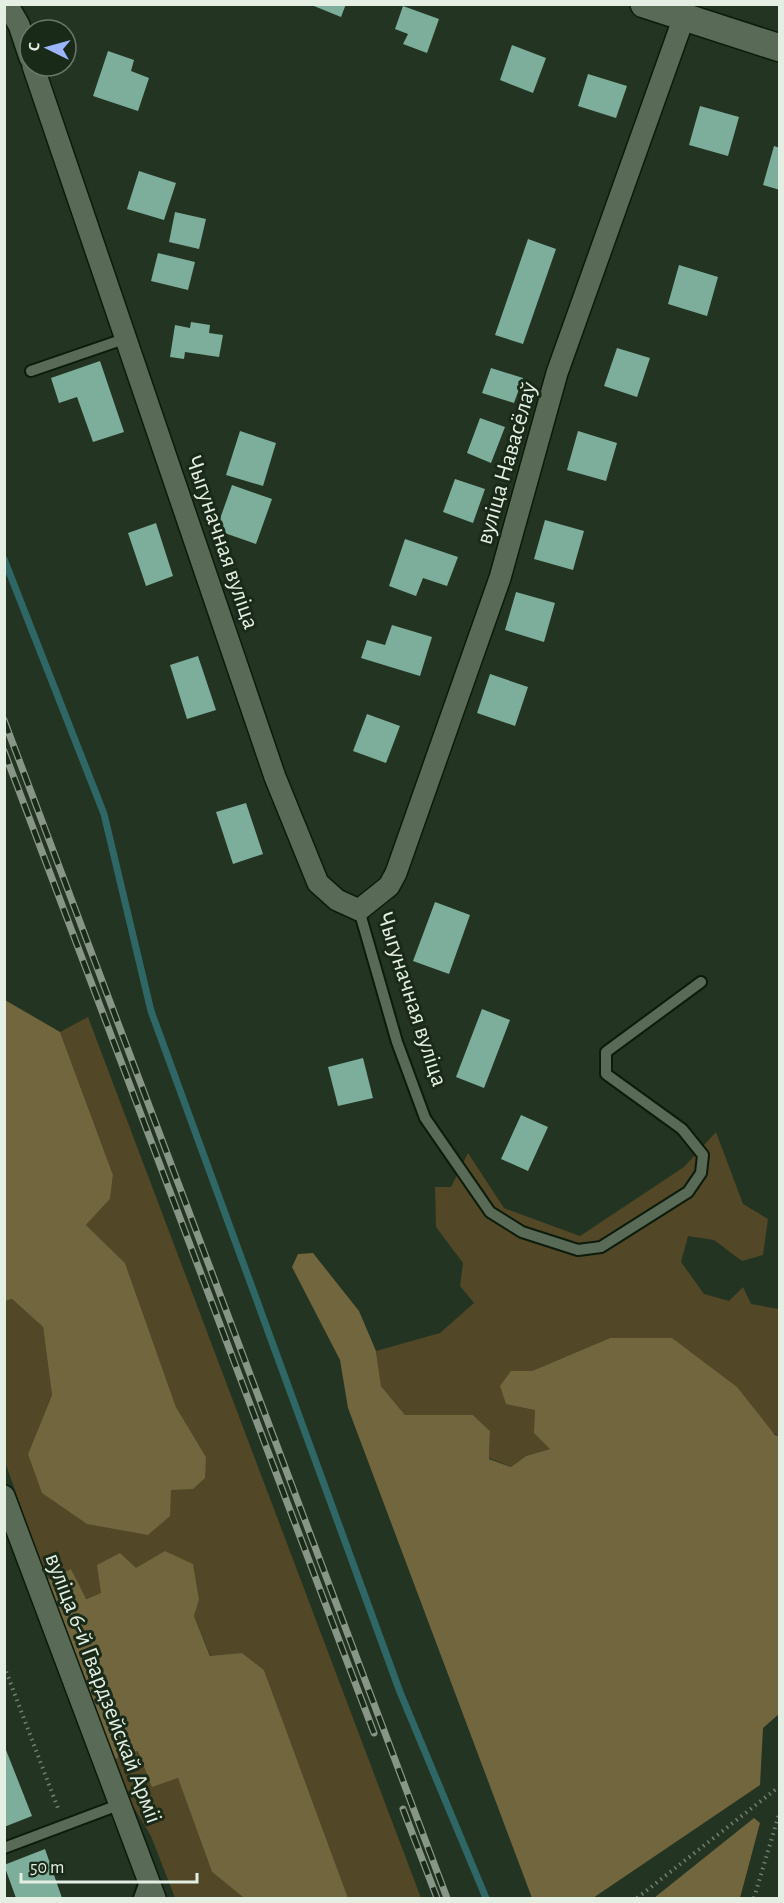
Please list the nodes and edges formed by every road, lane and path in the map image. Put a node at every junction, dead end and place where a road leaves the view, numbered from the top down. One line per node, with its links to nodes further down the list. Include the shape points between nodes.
1 (7, 4): 4 (street)
2 (644, 4): 3 (street)
3 (684, 17): 5 (street); 9 (street, вуліца Навасёлаў, via 557,373 500,578 396,873 389,886)
4 (18, 23)
5 (780, 48)
6 (37, 78): 7 (street, Чыгуначная вуліца)
7 (127, 338): 8 (lane); 9 (street, Чыгуначная вуліца, via 275,777 318,883 337,900)
8 (31, 371)
9 (359, 910): 10 (lane, Чыгуначная вуліца, via 397,1042 425,1118 490,1212 522,1232 578,1250 601,1247 688,1192 701,1173 703,1155 682,1129 606,1074 606,1052)
10 (701, 981)
11 (4, 1496): 14 (street, вуліца 6-й Гвардзейскай Арміі)
12 (4, 1666): 16 (path)
13 (780, 1786): 21 (path)
14 (121, 1804): 16 (lane); 18 (street, вуліца 6-й Гвардзейскай Арміі)
15 (780, 1811): 22 (path)
16 (64, 1826): 17 (lane)
17 (4, 1848)
18 (147, 1876): 19 (lane); 20 (street, вуліца 6-й Гвардзейскай Арміі)
19 (139, 1899)
20 (155, 1899)
21 (637, 1899)
22 (754, 1899)

